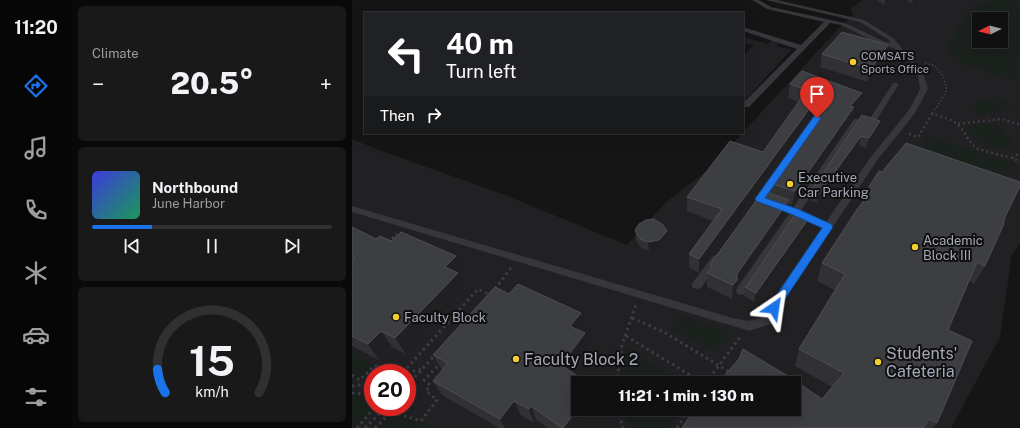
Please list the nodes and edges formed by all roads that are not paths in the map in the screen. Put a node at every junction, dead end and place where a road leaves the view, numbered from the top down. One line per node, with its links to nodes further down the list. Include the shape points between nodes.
1 (755, 0): 3 (lane, via 769,8)
2 (769, 0): 5 (lane, via 862,21 891,39)
3 (828, 21): 5 (lane, via 843,24 883,44); 6 (lane)
4 (744, 29): 6 (lane)
5 (896, 46): 12 (lane, via 921,76 924,89 912,111 873,160)
6 (802, 48): 8 (lane)
7 (895, 84): 11 (lane, via 871,122 857,121)
8 (746, 105)
9 (781, 168): 11 (lane, via 757,202)
10 (352, 208): 12 (lane, via 749,326 766,321)
11 (794, 212): 12 (lane); 15 (lane)
12 (828, 227)
13 (724, 248): 14 (lane)
14 (697, 285)
15 (741, 291)

